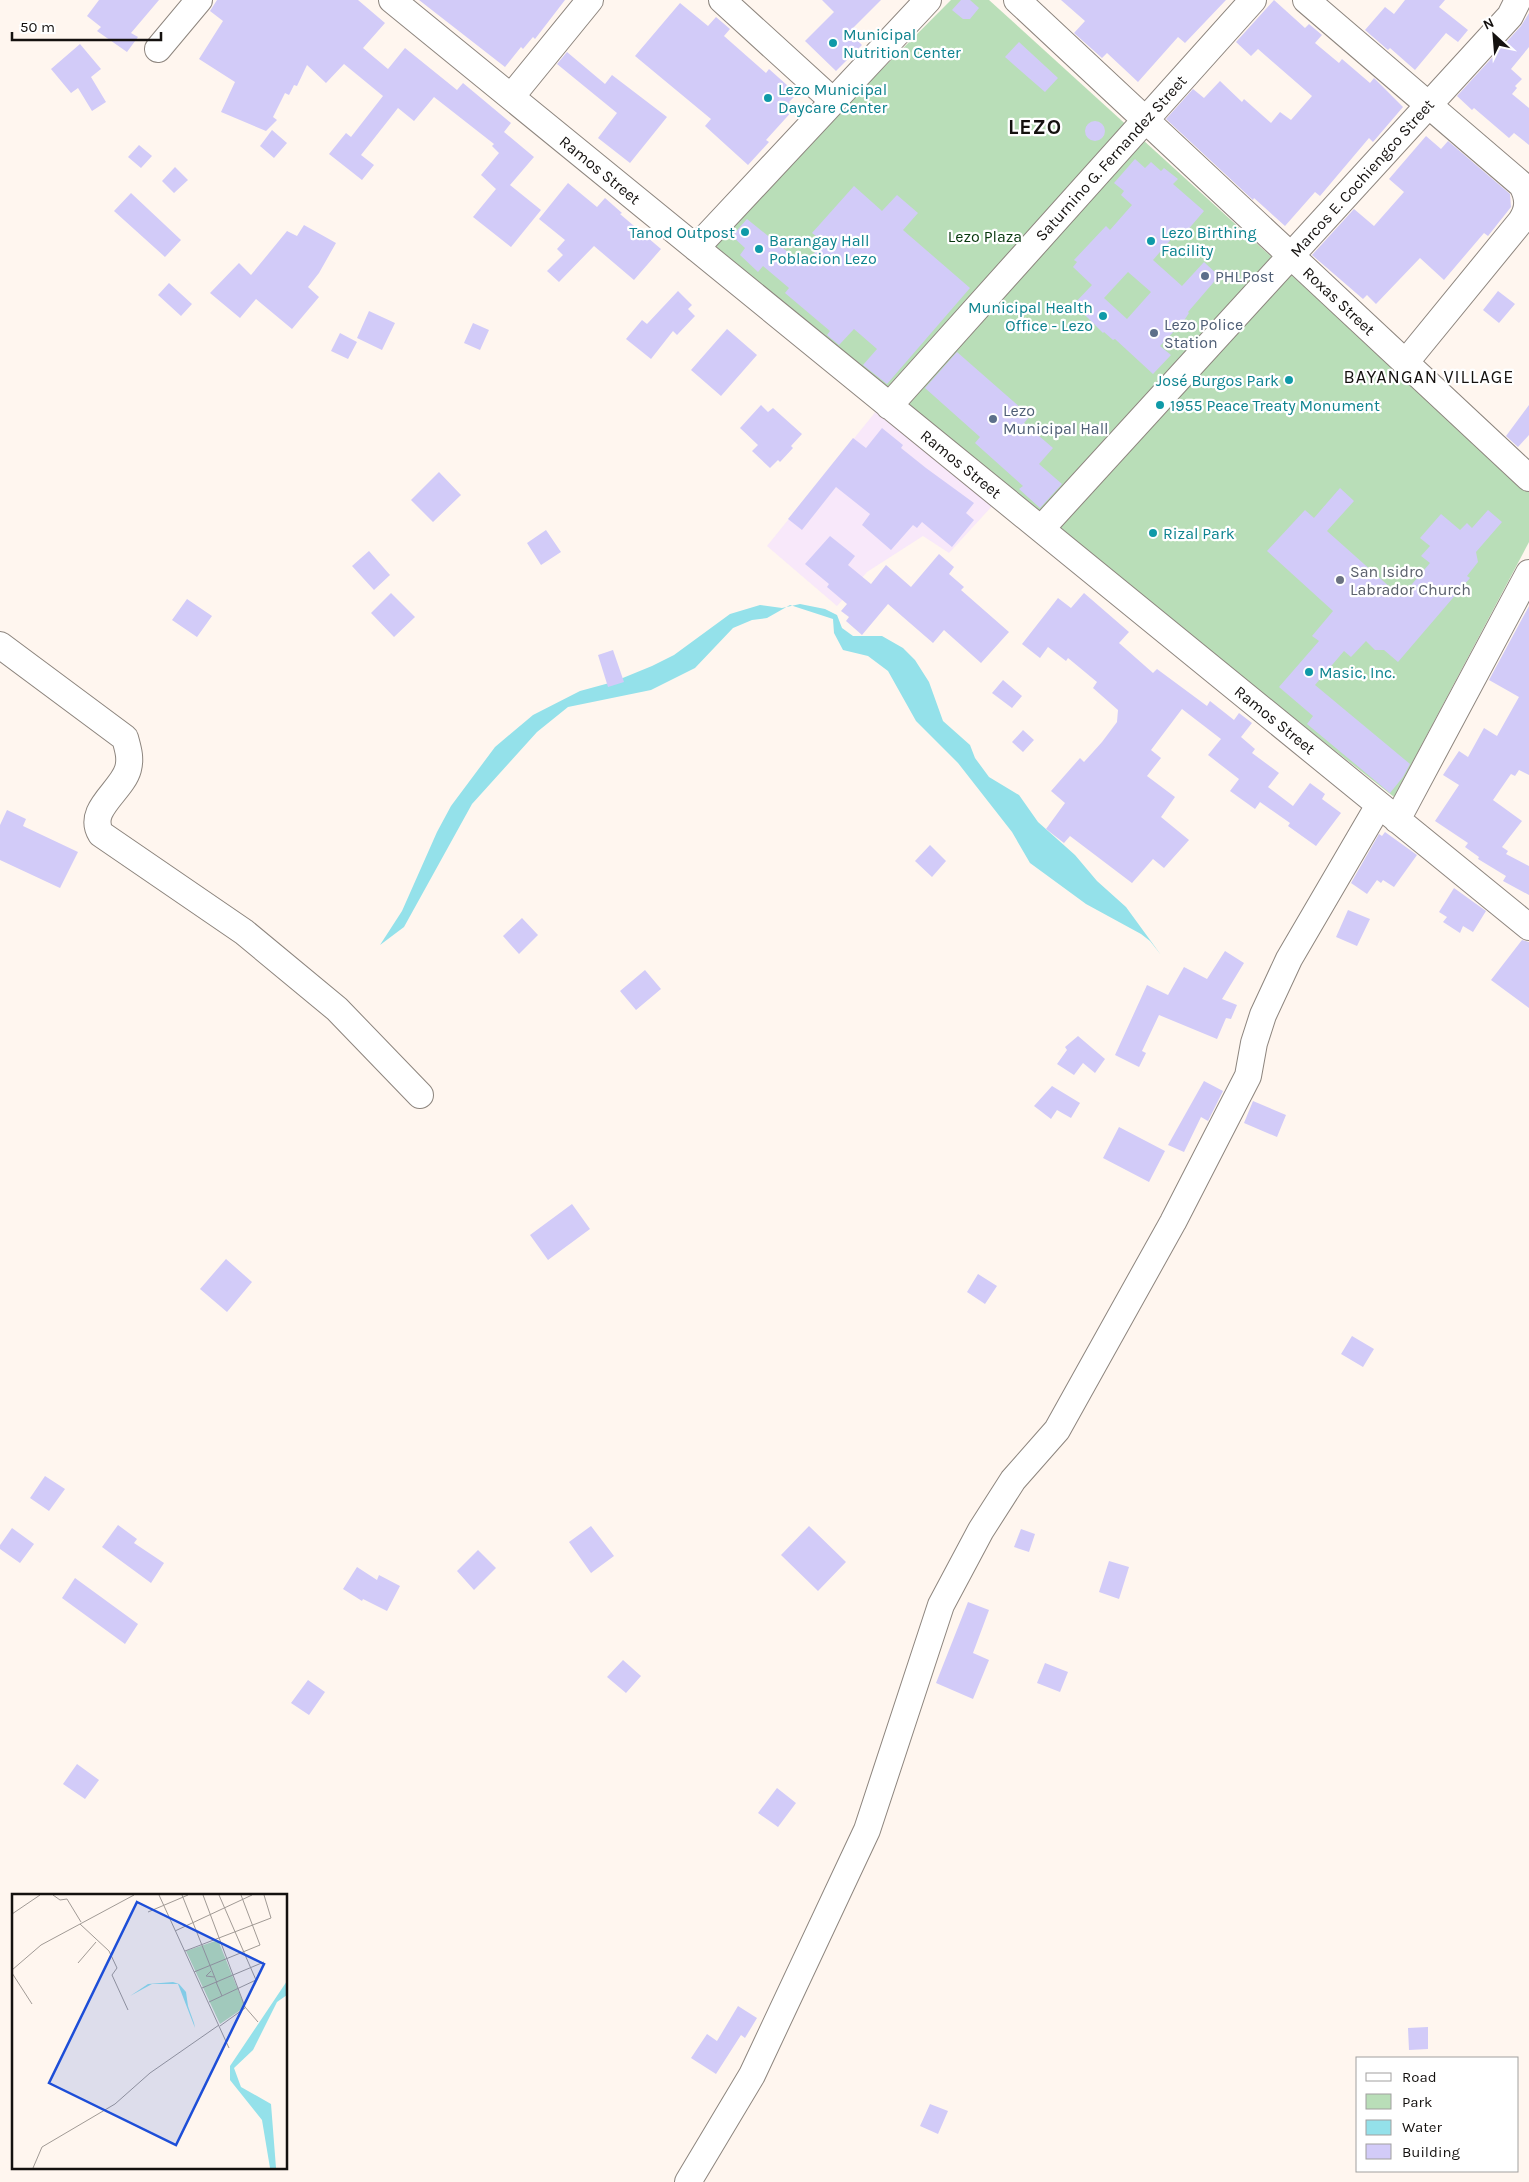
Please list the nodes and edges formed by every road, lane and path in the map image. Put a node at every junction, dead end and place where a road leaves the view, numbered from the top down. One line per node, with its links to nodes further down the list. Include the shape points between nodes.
1 (199, 0): 10 (street)
2 (392, 0): 11 (street, Ramos Street)
3 (590, 0): 11 (street)
4 (722, 0): 12 (street)
5 (928, 0): 12 (street)
6 (1017, 0): 14 (street, Roxas Street)
7 (1253, 0): 14 (street, Saturnino G. Fernandez Street)
8 (1306, 0): 13 (street)
9 (1518, 0): 13 (street, Marcos E. Cochiengco Street, via 1510,16)
10 (158, 50)
11 (512, 97): 16 (street, Ramos Street)
12 (833, 102): 16 (street)
13 (1429, 105): 15 (street, via 1522,185); 17 (street, Marcos E. Cochiengco Street)
14 (1145, 120): 17 (street, Roxas Street); 19 (street, Saturnino G. Fernandez Street)
15 (1528, 198): 18 (street, via 1526,214 1521,222)
16 (696, 248): 19 (street, Ramos Street)
17 (1291, 256): 18 (street, Roxas Street); 21 (street, Marcos E. Cochiengco Street)
18 (1405, 363): 20 (street, Roxas Street)
19 (889, 406): 21 (street, Ramos Street)
20 (1529, 478)
21 (1041, 529): 24 (street, Ramos Street)
22 (1529, 573): 24 (street)
23 (0, 645): 26 (street, via 125,738 128,770 96,817 96,827 101,834 244,932 337,1009)
24 (1388, 812): 25 (street, Ramos Street); 27 (street, via 1289,959 1263,1015 1248,1076 1173,1222 1057,1430 1013,1480 981,1530 941,1606 867,1830 752,2075)
25 (1529, 928)
26 (420, 1095)
27 (688, 2182)

